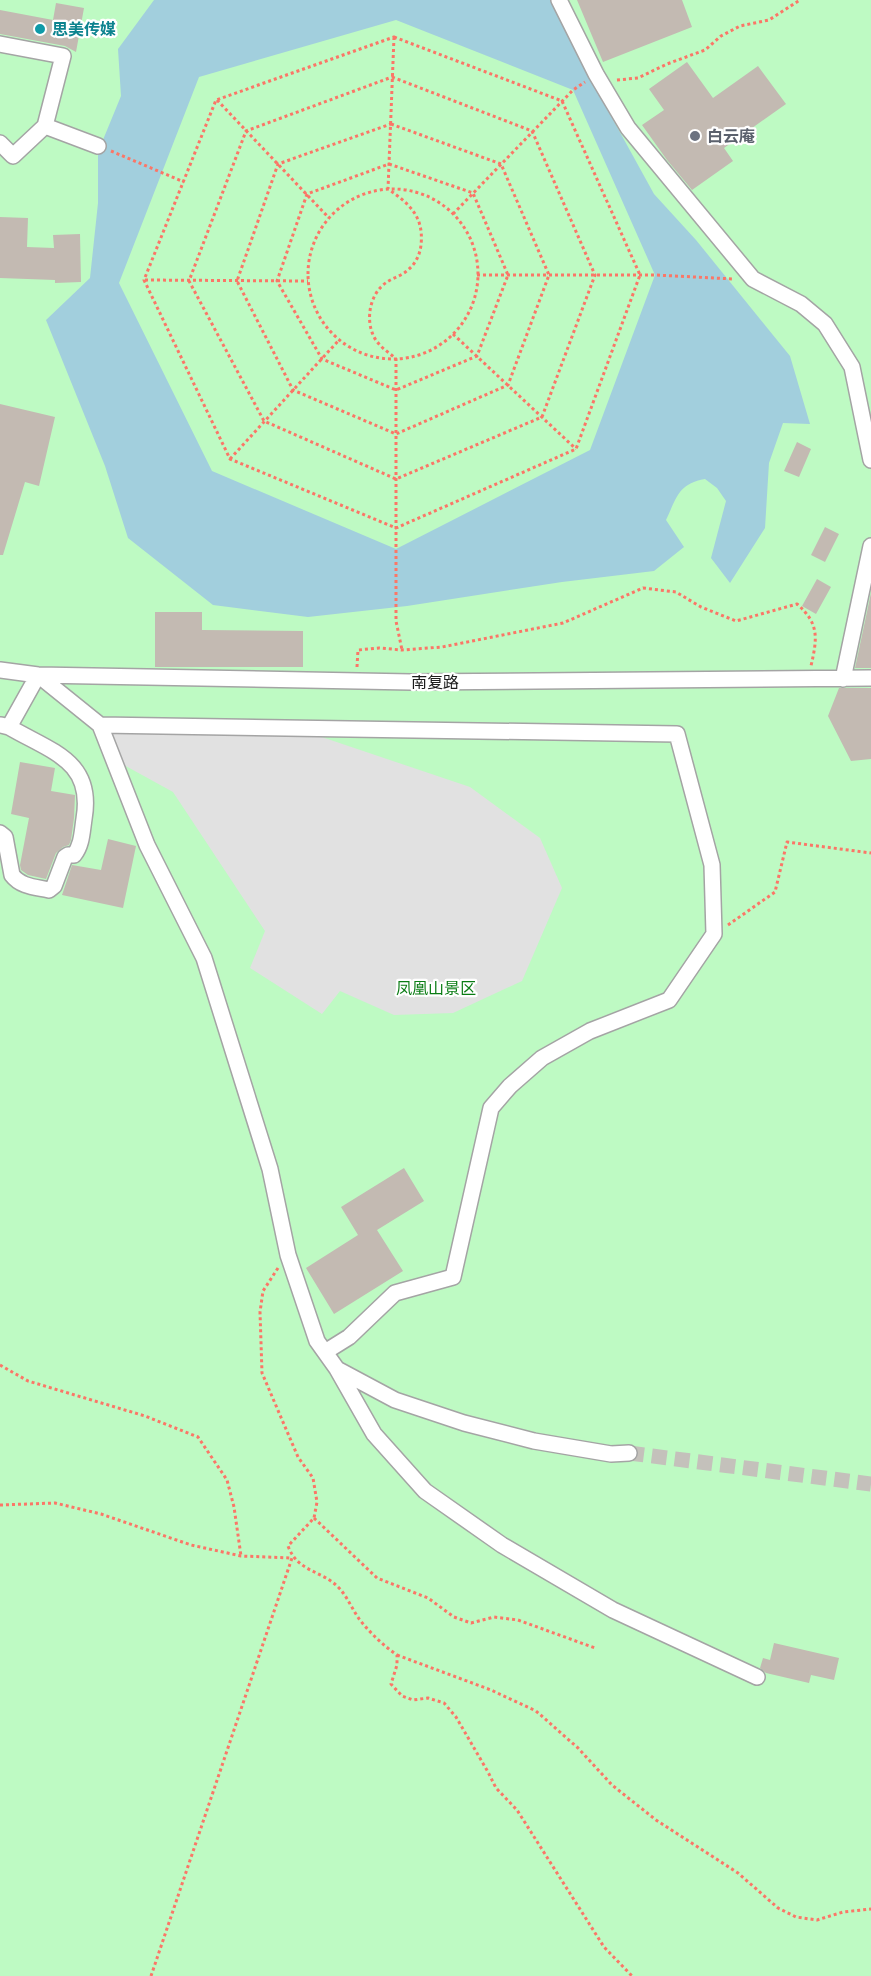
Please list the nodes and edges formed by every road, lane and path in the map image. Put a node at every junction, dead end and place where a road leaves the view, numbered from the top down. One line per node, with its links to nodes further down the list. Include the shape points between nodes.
1 (560, 0): 6 (street)
2 (800, 0): 3 (path)
3 (794, 2): 6 (path, via 769,20 740,26 705,51 638,78 611,81)
4 (394, 37): 7 (path); 9 (path); 10 (path)
5 (0, 44): 12 (street, via 63,56)
6 (596, 74): 31 (street, via 628,128)
7 (392, 77): 11 (path); 13 (path); 14 (path)
8 (573, 90): 10 (path)
9 (216, 100): 13 (path); 20 (path)
10 (562, 101): 14 (path); 30 (path)
11 (391, 124): 17 (path); 18 (path); 19 (path)
12 (45, 126): 15 (street, via 13,156); 16 (street)
13 (246, 131): 17 (path); 33 (path)
14 (532, 131): 19 (path); 29 (path)
15 (0, 143)
16 (98, 146): 20 (path)
17 (278, 164): 23 (path); 34 (path)
18 (389, 164): 21 (path); 22 (path); 23 (path)
19 (501, 164): 22 (path); 28 (path)
20 (182, 181): 32 (path)
21 (388, 189): 24 (path, via 423,195); 25 (path, via 363,195); 41 (path, via 411,208 422,238 410,269 380,287 370,305 371,331)
22 (473, 193): 24 (path); 27 (path)
23 (307, 194): 25 (path); 35 (path)
24 (453, 214): 26 (path, via 470,238)
25 (330, 218): 36 (path, via 315,240)
26 (477, 275): 27 (path); 37 (path, via 472,304)
27 (508, 275): 28 (path); 39 (path)
28 (549, 275): 29 (path); 42 (path)
29 (595, 275): 30 (path); 45 (path)
30 (640, 275): 31 (path); 48 (path)
31 (753, 279): 50 (street, via 801,304 825,324 852,367)
32 (144, 280): 33 (path); 49 (path)
33 (189, 280): 34 (path); 46 (path)
34 (237, 281): 35 (path); 43 (path)
35 (277, 281): 36 (path); 40 (path)
36 (308, 281): 38 (path, via 316,312)
37 (453, 334): 39 (path); 41 (path, via 425,353)
38 (339, 340): 40 (path); 41 (path, via 361,354)
39 (477, 356): 42 (path); 44 (path)
40 (322, 359): 43 (path); 44 (path)
41 (396, 359): 44 (path)
42 (508, 385): 45 (path); 47 (path)
43 (293, 390): 46 (path); 47 (path)
44 (396, 390): 47 (path)
45 (542, 417): 48 (path); 51 (path)
46 (264, 421): 49 (path); 51 (path)
47 (396, 434): 51 (path)
48 (576, 448): 52 (path)
49 (230, 459): 52 (path)
50 (871, 460)
51 (396, 479): 52 (path)
52 (396, 528): 54 (path, via 396,621)
53 (871, 546): 59 (street)
54 (402, 650): 58 (path, via 442,647 563,623 643,588 676,592 736,621 797,604 810,615 817,639); 60 (path, via 358,650)
55 (0, 670): 56 (street, 南复路)
56 (38, 675): 60 (street, 南复路); 61 (street); 62 (street)
57 (871, 678): 59 (street, 南复路)
58 (809, 679): 59 (street, 南复路); 60 (street, 南复路)
59 (843, 679)
60 (357, 681)
61 (100, 725): 65 (street, via 677,734 712,865); 66 (street, via 147,845 204,958 270,1169)
62 (5, 726): 63 (street, via 66,760 78,772 87,802 79,848 74,855 65,857 49,890 16,880 5,837)
63 (0, 833)
64 (871, 853): 65 (path, via 787,842 775,892)
65 (714, 934): 67 (street, via 669,1000 590,1031 542,1058 510,1086 491,1108 453,1278 395,1293 349,1336)
66 (288, 1255): 67 (street, via 317,1341); 72 (path, via 263,1291 262,1373 298,1457 313,1478 317,1502)
67 (325, 1352): 69 (street)
68 (0, 1365): 73 (path, via 28,1381 146,1416 198,1437 228,1480)
69 (337, 1369): 70 (street, via 395,1400 464,1423 534,1441 611,1454); 77 (street, via 374,1434 425,1491 502,1545 613,1610)
70 (629, 1453)
71 (0, 1505): 73 (path, via 55,1503 101,1514 190,1545)
72 (314, 1518): 74 (path, via 288,1546); 75 (path, via 377,1578 428,1598 454,1617 471,1623 494,1617 518,1620)
73 (242, 1556): 74 (path)
74 (292, 1558): 76 (path, via 340,1589 360,1620); 79 (path)
75 (595, 1648)
76 (397, 1655): 78 (path, via 491,1689 536,1711 612,1785 656,1820 738,1873 778,1908 796,1917 817,1920); 80 (path, via 391,1684 402,1696 413,1700 428,1698 444,1703 456,1717 496,1788 517,1810 604,1947)
77 (757, 1677)
78 (871, 1909)
79 (151, 1976)
80 (632, 1976)

